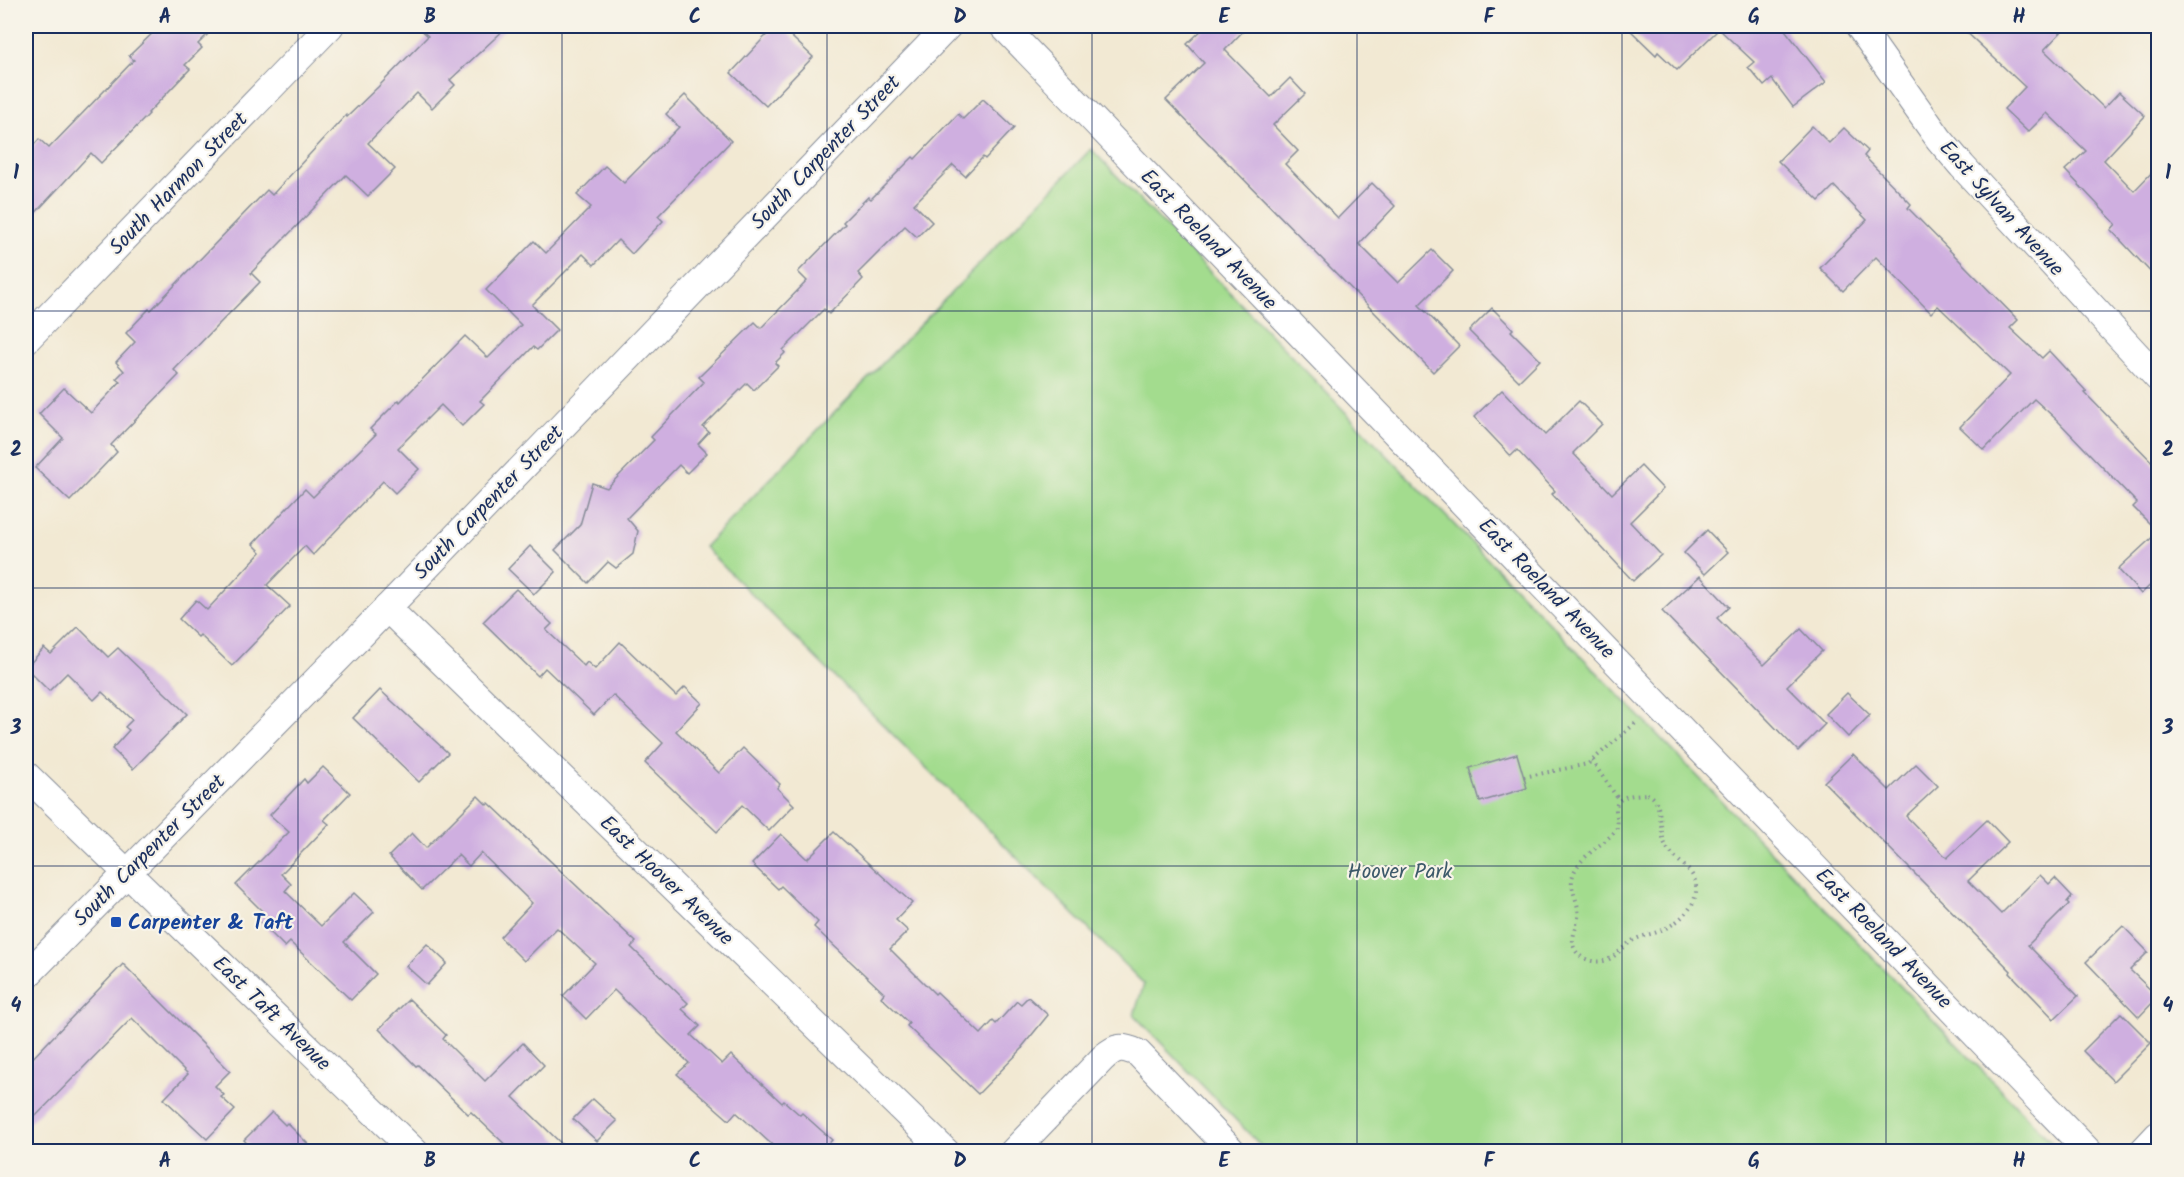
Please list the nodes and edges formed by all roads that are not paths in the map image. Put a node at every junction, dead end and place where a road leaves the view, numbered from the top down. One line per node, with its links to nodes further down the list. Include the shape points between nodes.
1 (330, 26): 5 (street, South Harmon Street)
2 (948, 26): 7 (street, South Carpenter Street)
3 (1003, 26): 16 (street, East Roeland Avenue)
4 (1859, 26): 6 (street, East Sylvan Avenue, via 1939,139)
5 (26, 340)
6 (2158, 378)
7 (387, 608): 9 (street, South Carpenter Street); 13 (street, East Hoover Avenue)
8 (26, 775): 9 (street, East Taft Avenue)
9 (126, 873): 10 (street, South Carpenter Street); 12 (street, East Taft Avenue)
10 (26, 976)
11 (2158, 1135): 17 (street)
12 (415, 1152)
13 (946, 1152)
14 (1013, 1152): 15 (street, via 1103,1058 1113,1049 1124,1047 1138,1053)
15 (1233, 1152)
16 (2089, 1152)
17 (2142, 1152)

